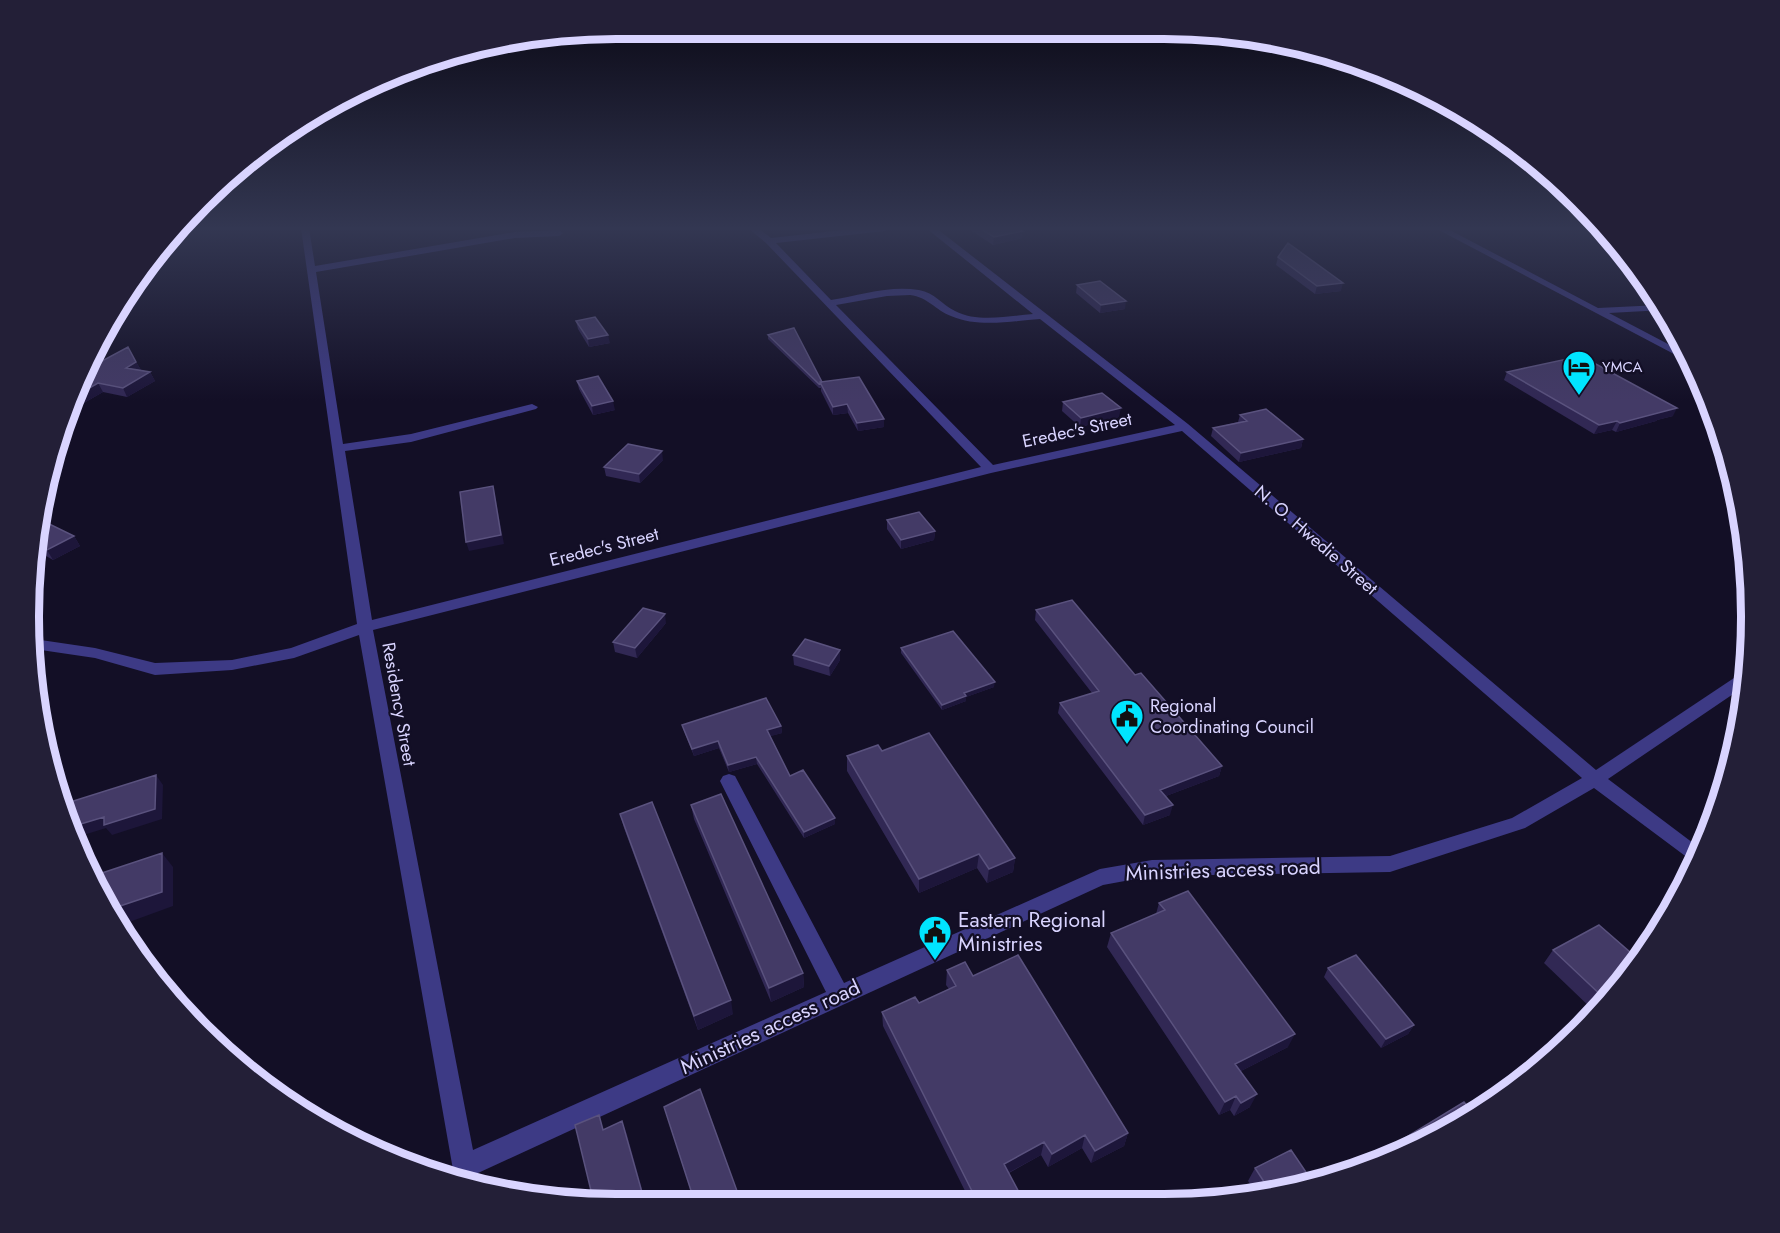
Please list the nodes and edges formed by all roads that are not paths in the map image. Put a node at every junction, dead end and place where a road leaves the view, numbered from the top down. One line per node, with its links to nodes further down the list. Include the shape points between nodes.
1 (313, 286): 12 (street, Residency Street)
2 (812, 286): 5 (street)
3 (1003, 286): 8 (street, N. O. Hwedie Street)
4 (1548, 286): 7 (street)
5 (829, 303): 8 (street, via 921,293 950,312 976,319); 13 (street)
6 (1652, 308): 7 (street)
7 (1596, 311): 9 (street)
8 (1042, 316): 11 (street, N. O. Hwedie Street)
9 (1677, 353)
10 (532, 407): 12 (street, via 411,438)
11 (1184, 427): 13 (street, Eredec's Street); 17 (street, N. O. Hwedie Street)
12 (338, 448): 14 (street, Residency Street)
13 (990, 469): 14 (street, Eredec's Street)
14 (365, 627): 15 (street, Eredec's Street, via 294,653 232,664 155,669 95,653); 21 (street, Residency Street)
15 (40, 645)
16 (1737, 684): 17 (street, Ministries access road)
17 (1595, 779): 19 (street, N. O. Hwedie Street); 20 (street, Ministries access road, via 1518,822 1390,864 1152,868 1100,877)
18 (729, 782): 20 (street)
19 (1690, 851)
20 (839, 995): 22 (street, Ministries access road)
21 (466, 1174)
22 (469, 1175)

